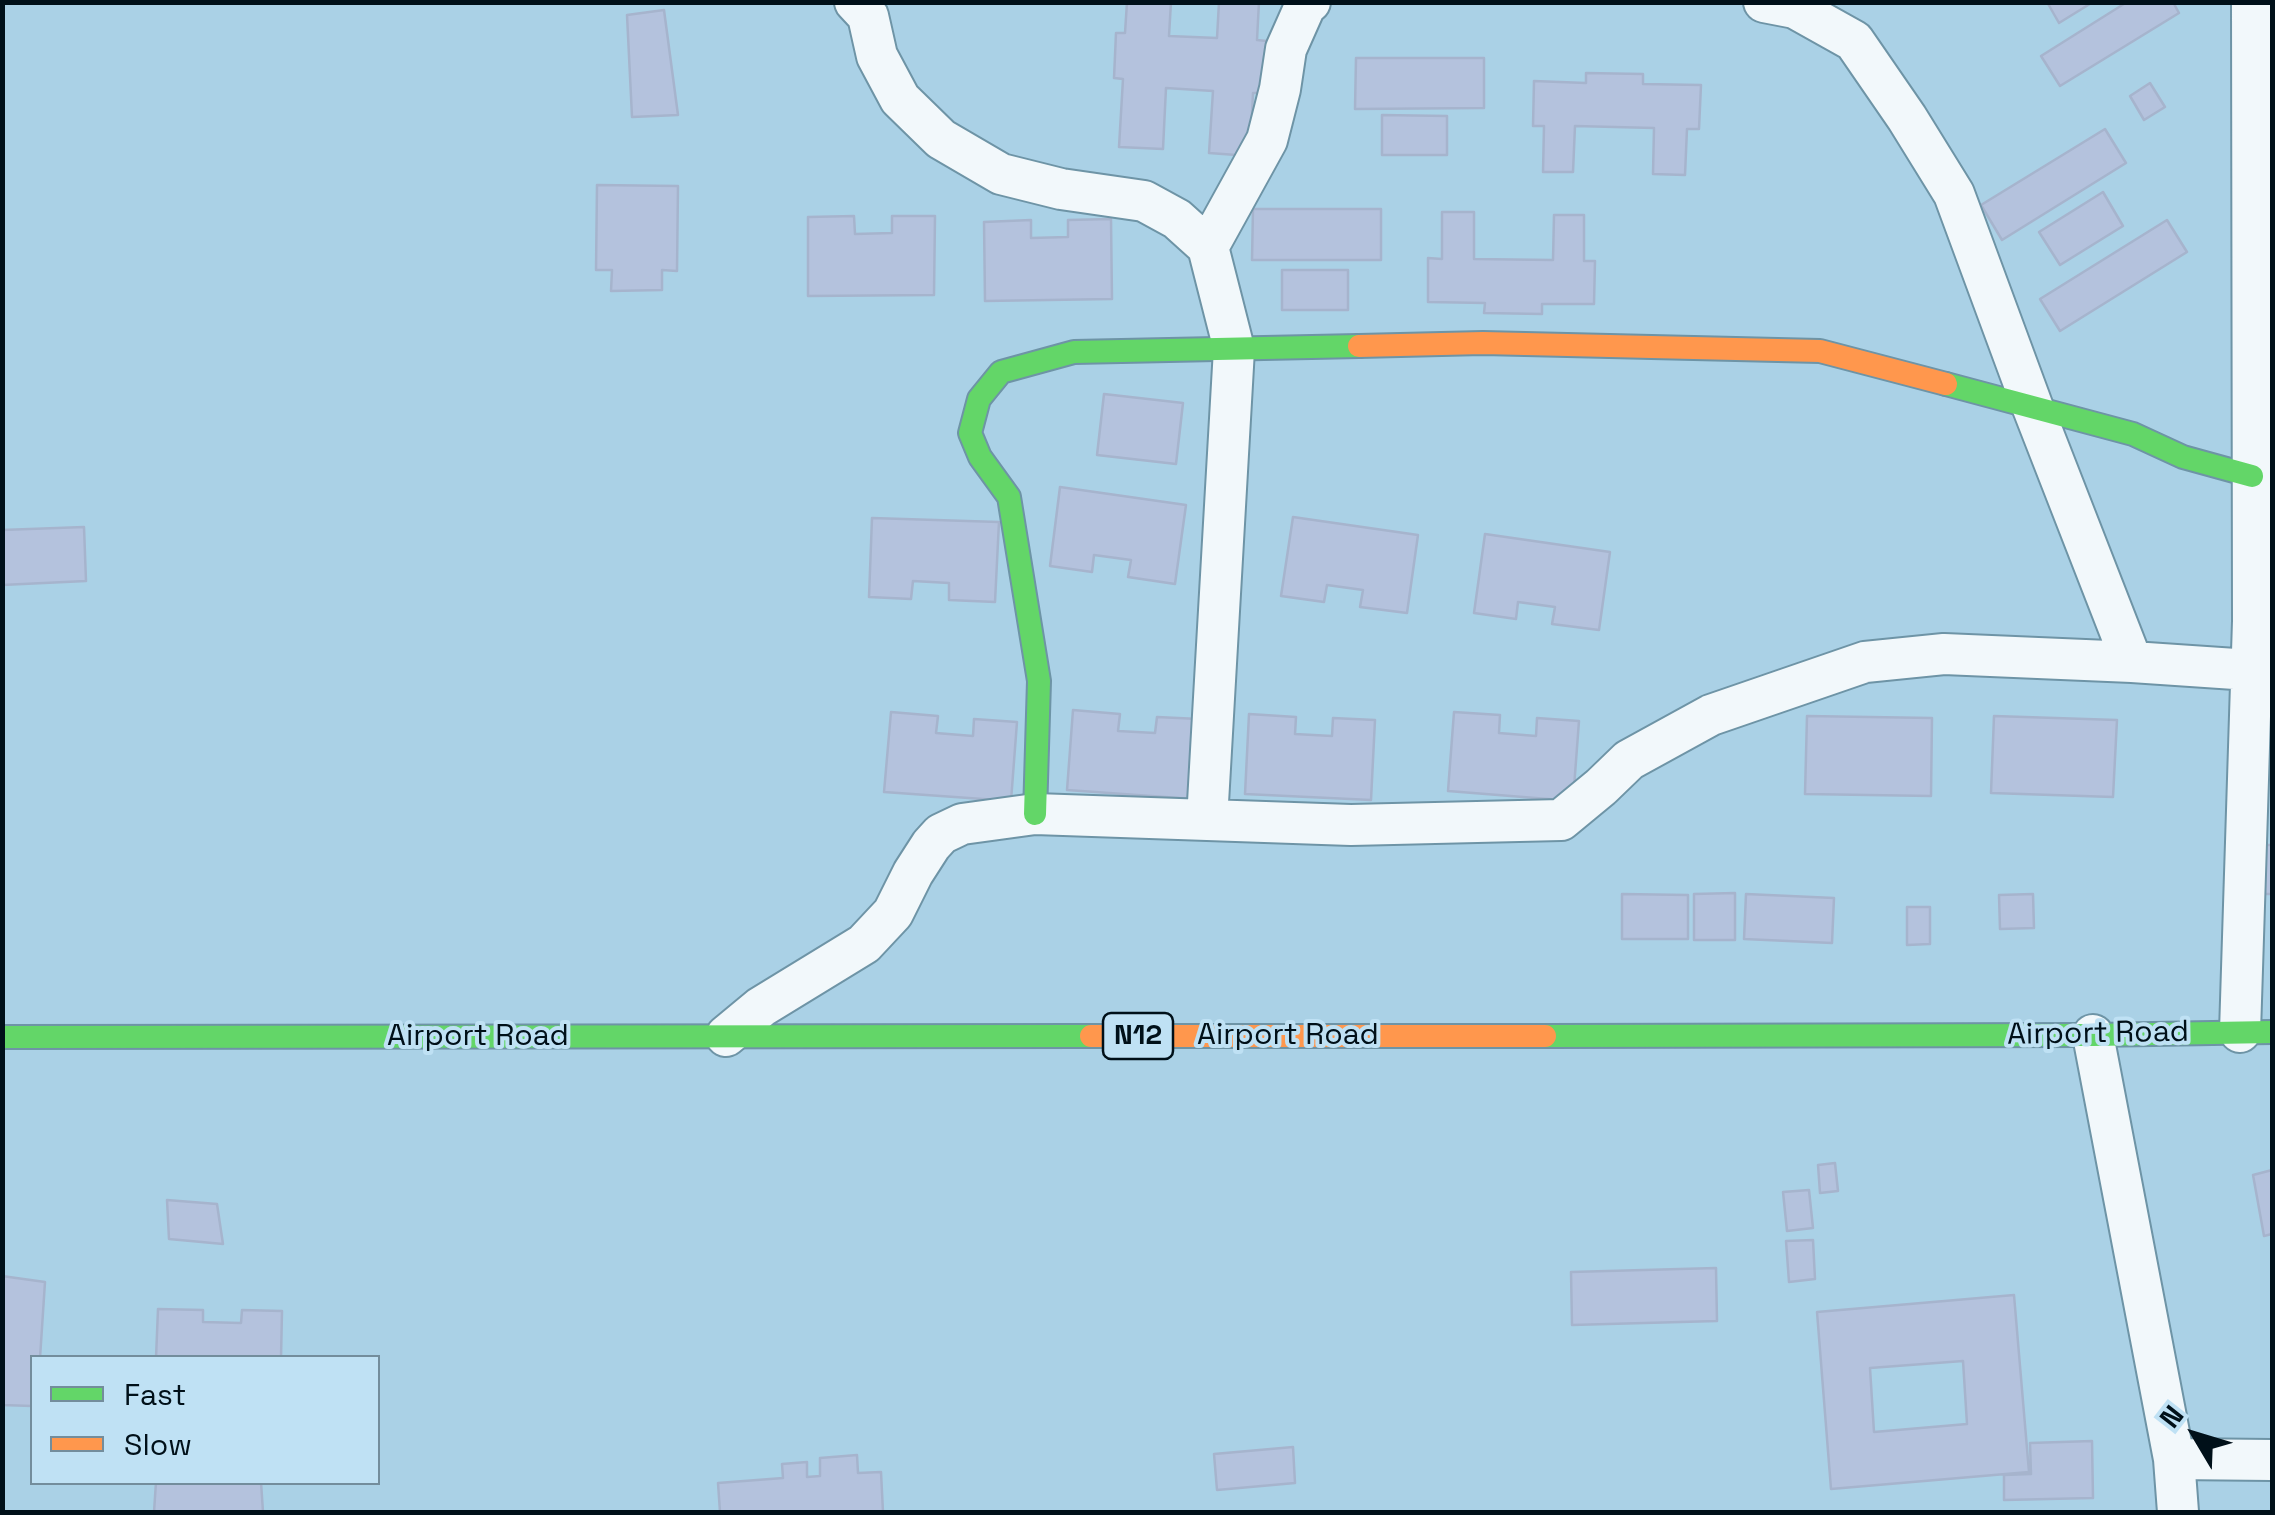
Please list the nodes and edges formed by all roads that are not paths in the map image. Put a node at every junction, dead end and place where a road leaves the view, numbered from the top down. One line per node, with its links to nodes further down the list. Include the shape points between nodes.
1 (855, 2): 5 (street, via 868,16 876,56 900,99 941,139 1000,174 1144,201 1177,219)
2 (1310, 2): 5 (street, via 1286,49 1267,140)
3 (1764, 2): 7 (street, via 1795,8 1854,41 1907,118 1954,194)
4 (2252, 2): 8 (street)
5 (1208, 248): 6 (street)
6 (1234, 349): 7 (main road, via 1483,343 1820,351); 12 (main road, via 1074,352 1001,372 979,399 970,432 1010,497 1039,681); 13 (street)
7 (2033, 408): 8 (main road); 10 (street)
8 (2252, 476): 9 (street)
9 (2263, 621): 11 (street)
10 (2132, 662): 11 (street); 13 (street, via 1944,654 1865,662 1711,715 1629,760 1561,820)
11 (2250, 670): 14 (street)
12 (1035, 814): 13 (street); 16 (street, via 962,824 941,834 893,913 864,944)
13 (1208, 820)
14 (2256, 1032): 15 (main road, Airport Road / N12)
15 (2093, 1035): 16 (main road, Airport Road / N12); 18 (street)
16 (726, 1036): 17 (main road, Airport Road / N12)
17 (2, 1037)
18 (2174, 1458): 19 (street); 20 (street)
19 (2272, 1460)
20 (2178, 1512)

